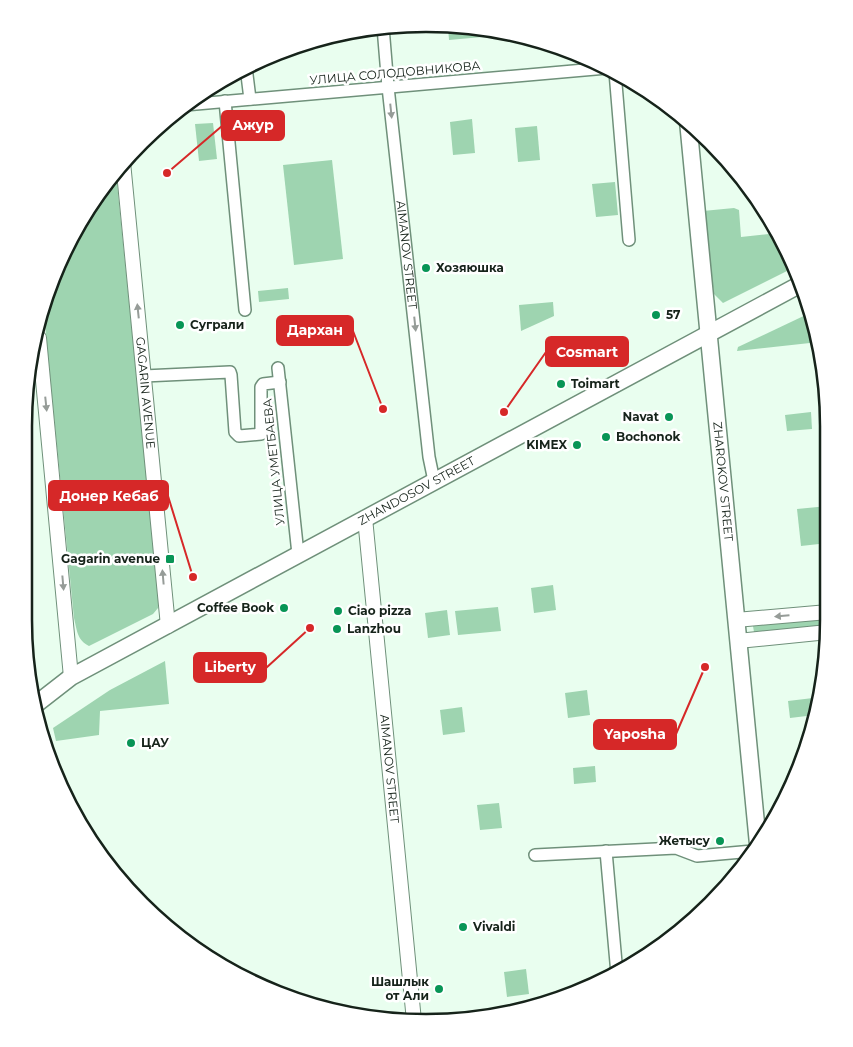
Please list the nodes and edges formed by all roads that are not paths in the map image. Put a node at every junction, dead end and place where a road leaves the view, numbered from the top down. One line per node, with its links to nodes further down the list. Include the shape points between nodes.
1 (384, 35): 5 (street, AIMANOV STREET)
2 (593, 69): 5 (street, УЛИЦА СОЛОДОВНИКОВА)
3 (247, 76): 6 (street)
4 (616, 81): 11 (street)
5 (388, 87): 6 (street, УЛИЦА СОЛОДОВНИКОВА); 19 (street, AIMANOV STREET, one-way to 19)
6 (250, 99): 7 (street, УЛИЦА СОЛОДОВНИКОВА)
7 (224, 101): 8 (street, УЛИЦА СОЛОДОВНИКОВА); 13 (street)
8 (202, 103)
9 (689, 133): 14 (main road, ZHAROKOV STREET)
10 (124, 174): 17 (street, GAGARIN AVENUE, one-way to 10)
11 (629, 240)
12 (795, 287): 14 (main road, ZHANDOSOV STREET)
13 (245, 310)
14 (708, 334): 19 (main road, ZHANDOSOV STREET); 23 (main road, ZHAROKOV STREET)
15 (40, 350): 27 (street, one-way to 27)
16 (278, 368): 18 (street, УЛИЦА УМЕТБАЕВА)
17 (144, 376): 18 (street, via 230,372 238,436 261,434 261,387); 24 (street, GAGARIN AVENUE, one-way to 17)
18 (280, 382): 21 (street, УЛИЦА УМЕТБАЕВА)
19 (434, 481): 20 (main road, ZHANDOSOV STREET)
20 (365, 518): 21 (main road, ZHANDOSOV STREET); 34 (street, AIMANOV STREET)
21 (298, 554): 24 (main road, ZHANDOSOV STREET)
22 (820, 613): 23 (street, one-way to 23)
23 (736, 620): 26 (main road, ZHAROKOV STREET)
24 (168, 626): 27 (main road, ZHANDOSOV STREET)
25 (820, 633): 26 (street)
26 (738, 641): 29 (main road, ZHAROKOV STREET)
27 (71, 678): 28 (main road, ZHANDOSOV STREET)
28 (41, 701)
29 (757, 834)
30 (606, 851): 31 (street, via 676,848 696,856); 32 (street); 33 (street)
31 (745, 852)
32 (535, 856)
33 (616, 966)
34 (413, 1014)

